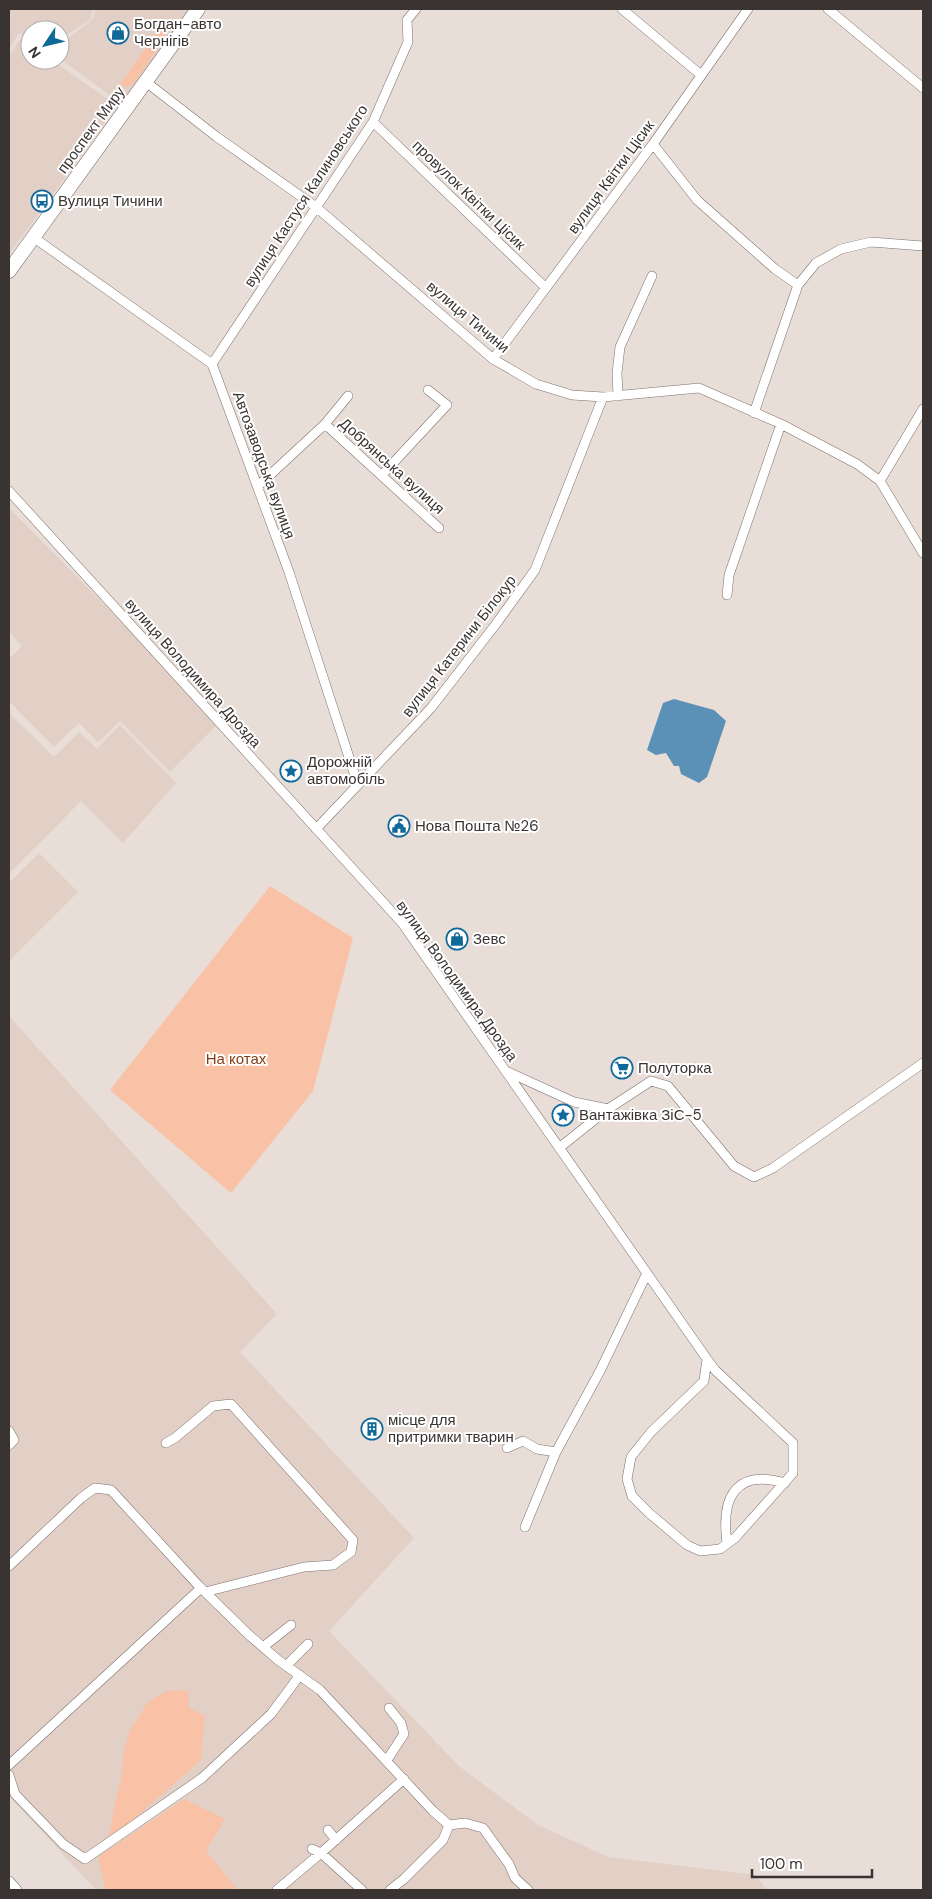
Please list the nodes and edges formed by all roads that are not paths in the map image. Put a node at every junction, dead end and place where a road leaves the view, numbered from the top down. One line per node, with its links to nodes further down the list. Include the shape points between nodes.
1 (198, 9): 7 (main road, проспект Миру)
2 (416, 9): 9 (street, вулиця Кастуся Калиновського, via 406,20 408,42)
3 (622, 9): 6 (street)
4 (748, 9): 6 (street, вулиця Квітки Цісик)
5 (828, 9): 8 (street)
6 (700, 75): 10 (street, вулиця Квітки Цісик)
7 (146, 82): 11 (street, вулиця Тичини); 12 (main road, проспект Миру)
8 (923, 88)
9 (373, 122): 11 (street, вулиця Кастуся Калиновського); 17 (street, провулок Квітки Цісик)
10 (653, 144): 16 (street, via 697,200 775,269); 17 (street, вулиця Квітки Цісик)
11 (316, 207): 18 (street, вулиця Тичини); 19 (street, вулиця Кастуся Калиновського)
12 (33, 237): 14 (main road, проспект Миру); 19 (street)
13 (923, 246): 16 (street, via 871,242 841,249 816,263)
14 (9, 271)
15 (652, 276): 22 (street, via 620,347)
16 (798, 285): 25 (street)
17 (546, 288): 18 (street, вулиця Квітки Цісик)
18 (493, 359): 23 (street, вулиця Тичини, via 536,384)
19 (212, 364): 30 (street, Автозаводська вулиця)
20 (428, 390): 28 (street, via 447,405)
21 (348, 396): 26 (street, Добрянська вулиця)
22 (618, 396): 23 (street, вулиця Тичини); 25 (street, вулиця Тичини, via 699,388)
23 (603, 398): 35 (street, вулиця Катерини Білокур, via 535,570 431,708)
24 (923, 409): 29 (street)
25 (754, 413): 27 (street, вулиця Тичини)
26 (325, 424): 28 (street, Добрянська вулиця); 30 (street, Добрянська вулиця)
27 (780, 424): 29 (street, вулиця Тичини, via 857,464); 34 (street, via 728,575)
28 (382, 475): 32 (street, Добрянська вулиця)
29 (880, 481): 33 (street, вулиця Тичини)
30 (258, 486): 35 (street, Автозаводська вулиця)
31 (9, 491): 36 (street, вулиця Володимира Дрозда)
32 (439, 528)
33 (923, 553)
34 (727, 596)
35 (358, 785): 36 (street, вулиця Катерини Білокур)
36 (316, 829): 38 (street, вулиця Володимира Дрозда, via 402,923)
37 (923, 1063): 39 (street, via 772,1168 754,1177 734,1166 668,1086 651,1081)
38 (505, 1071): 39 (street, via 574,1102); 40 (street, вулиця Володимира Дрозда)
39 (608, 1109): 40 (street)
40 (559, 1148): 41 (street, вулиця Володимира Дрозда)
41 (647, 1273): 42 (street, вулиця Володимира Дрозда); 49 (street)
42 (707, 1359): 43 (street, вулиця Володимира Дрозда); 44 (street)
43 (724, 1378): 44 (street); 50 (street, вулиця Володимира Дрозда, via 793,1443 793,1473)
44 (704, 1381): 52 (street, вулиця Володимира Дрозда, via 631,1456 627,1479 632,1496 687,1545 700,1551 720,1548)
45 (9, 1431): 47 (street, via 14,1440)
46 (166, 1443): 54 (street, via 213,1406 231,1404 353,1540 351,1552 333,1565 304,1567)
47 (9, 1445)
48 (507, 1448): 49 (street, via 523,1441 537,1449)
49 (556, 1452): 51 (street)
50 (785, 1483): 52 (street, вулиця Володимира Дрозда); 52 (street, via 761,1478 735,1489 724,1522)
51 (525, 1526)
52 (727, 1543)
53 (9, 1566): 54 (street, via 80,1498 96,1488 111,1490)
54 (203, 1590): 57 (street); 62 (street)
55 (291, 1625): 57 (street)
56 (308, 1644): 58 (street)
57 (263, 1647): 58 (street)
58 (286, 1666): 59 (street)
59 (300, 1675): 61 (street, via 320,1690); 63 (street, via 271,1714 202,1778 84,1859 64,1844 15,1794)
60 (389, 1708): 61 (street, via 401,1723 404,1734)
61 (386, 1760): 64 (street)
62 (9, 1765)
63 (9, 1775)
64 (404, 1779): 65 (street); 67 (street, via 360,1811)
65 (449, 1825): 74 (street, via 443,1840); 75 (street, via 483,1828 516,1878)
66 (328, 1830): 67 (street)
67 (336, 1840): 69 (street)
68 (312, 1849): 69 (street)
69 (321, 1853): 72 (street); 73 (street)
70 (9, 1882): 71 (street)
71 (16, 1890)
72 (276, 1890)
73 (362, 1890)
74 (390, 1890)
75 (528, 1890)

